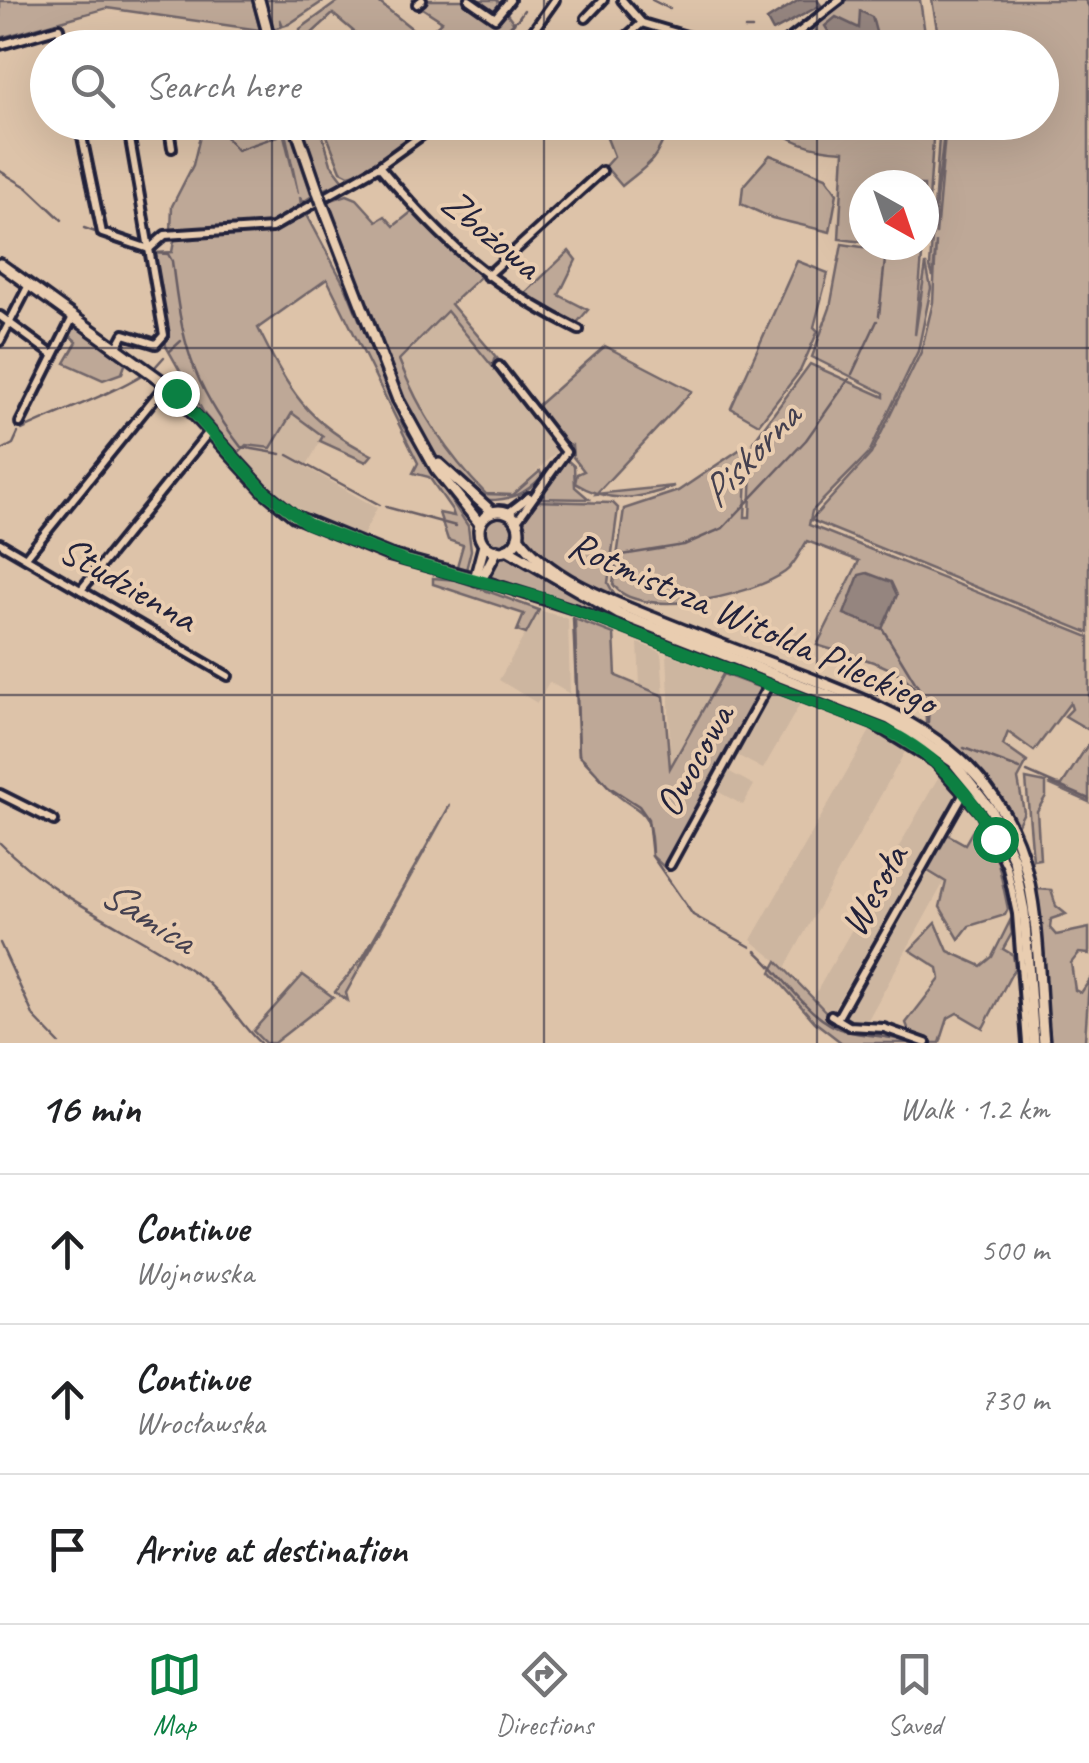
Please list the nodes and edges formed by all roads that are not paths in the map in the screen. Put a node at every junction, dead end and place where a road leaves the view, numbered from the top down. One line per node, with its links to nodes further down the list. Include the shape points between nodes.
1 (259, 0): 10 (main road)
2 (469, 0): 3 (street, via 495,18)
3 (510, 0)
4 (555, 0): 11 (street)
5 (603, 0): 8 (street)
6 (622, 0): 9 (street)
7 (840, 0): 14 (street)
8 (586, 18)
9 (642, 23): 12 (street); 13 (street)
10 (267, 30)
11 (534, 30)
12 (634, 30)
13 (666, 30)
14 (802, 30)
15 (30, 36): 16 (street)
16 (0, 45)
17 (83, 140): 25 (street, via 102,233)
18 (131, 140): 25 (street)
19 (171, 140): 22 (street)
20 (300, 140): 40 (main road, bridge, via 391,385)
21 (415, 140): 23 (street)
22 (172, 148)
23 (379, 166): 25 (street, via 272,228 170,234); 27 (street, Zbożowa, via 451,248)
24 (602, 171): 27 (street)
25 (149, 249): 34 (street, via 164,334 159,344 124,334)
26 (0, 264): 28 (main road)
27 (487, 276): 32 (street, Zbożowa)
28 (30, 285): 30 (main road); 31 (street)
29 (0, 316): 31 (street)
30 (74, 316): 34 (main road); 35 (street)
31 (9, 323): 33 (street); 35 (street)
32 (580, 330)
33 (0, 341)
34 (117, 347): 37 (main road)
35 (53, 356): 38 (street)
36 (499, 366): 42 (street, via 566,452)
37 (166, 384): 39 (main road); 48 (street)
38 (20, 423)
39 (211, 430): 49 (main road, via 294,516 389,556); 50 (street)
40 (425, 449): 41 (main road); 43 (main road)
41 (492, 512): 42 (main road); 43 (main road)
42 (512, 518): 44 (main road)
43 (480, 524): 46 (main road)
44 (518, 536): 47 (main road); 59 (main road, Rotmistrza Witolda Pileckiego, via 549,566 600,596 894,712 961,758 1000,807 1022,856)
45 (0, 544): 48 (street, Studzienna)
46 (484, 544): 47 (main road); 49 (main road)
47 (502, 550): 49 (main road); 58 (main road, Rotmistrza Witolda Pileckiego, via 620,614 889,719 954,762 992,810 1014,860 1024,911)
48 (26, 556): 50 (street, Studzienna)
49 (478, 579): 52 (street)
50 (81, 590): 51 (street, Studzienna)
51 (228, 676)
52 (769, 684): 53 (street, via 892,733); 56 (street, Owocowa)
53 (965, 792): 57 (street, Wesoła, via 834,1017); 58 (street, via 995,839 1012,888)
54 (0, 794): 55 (street)
55 (54, 820)
56 (670, 865)
57 (926, 1043)
58 (1031, 1043)
59 (1044, 1043)

